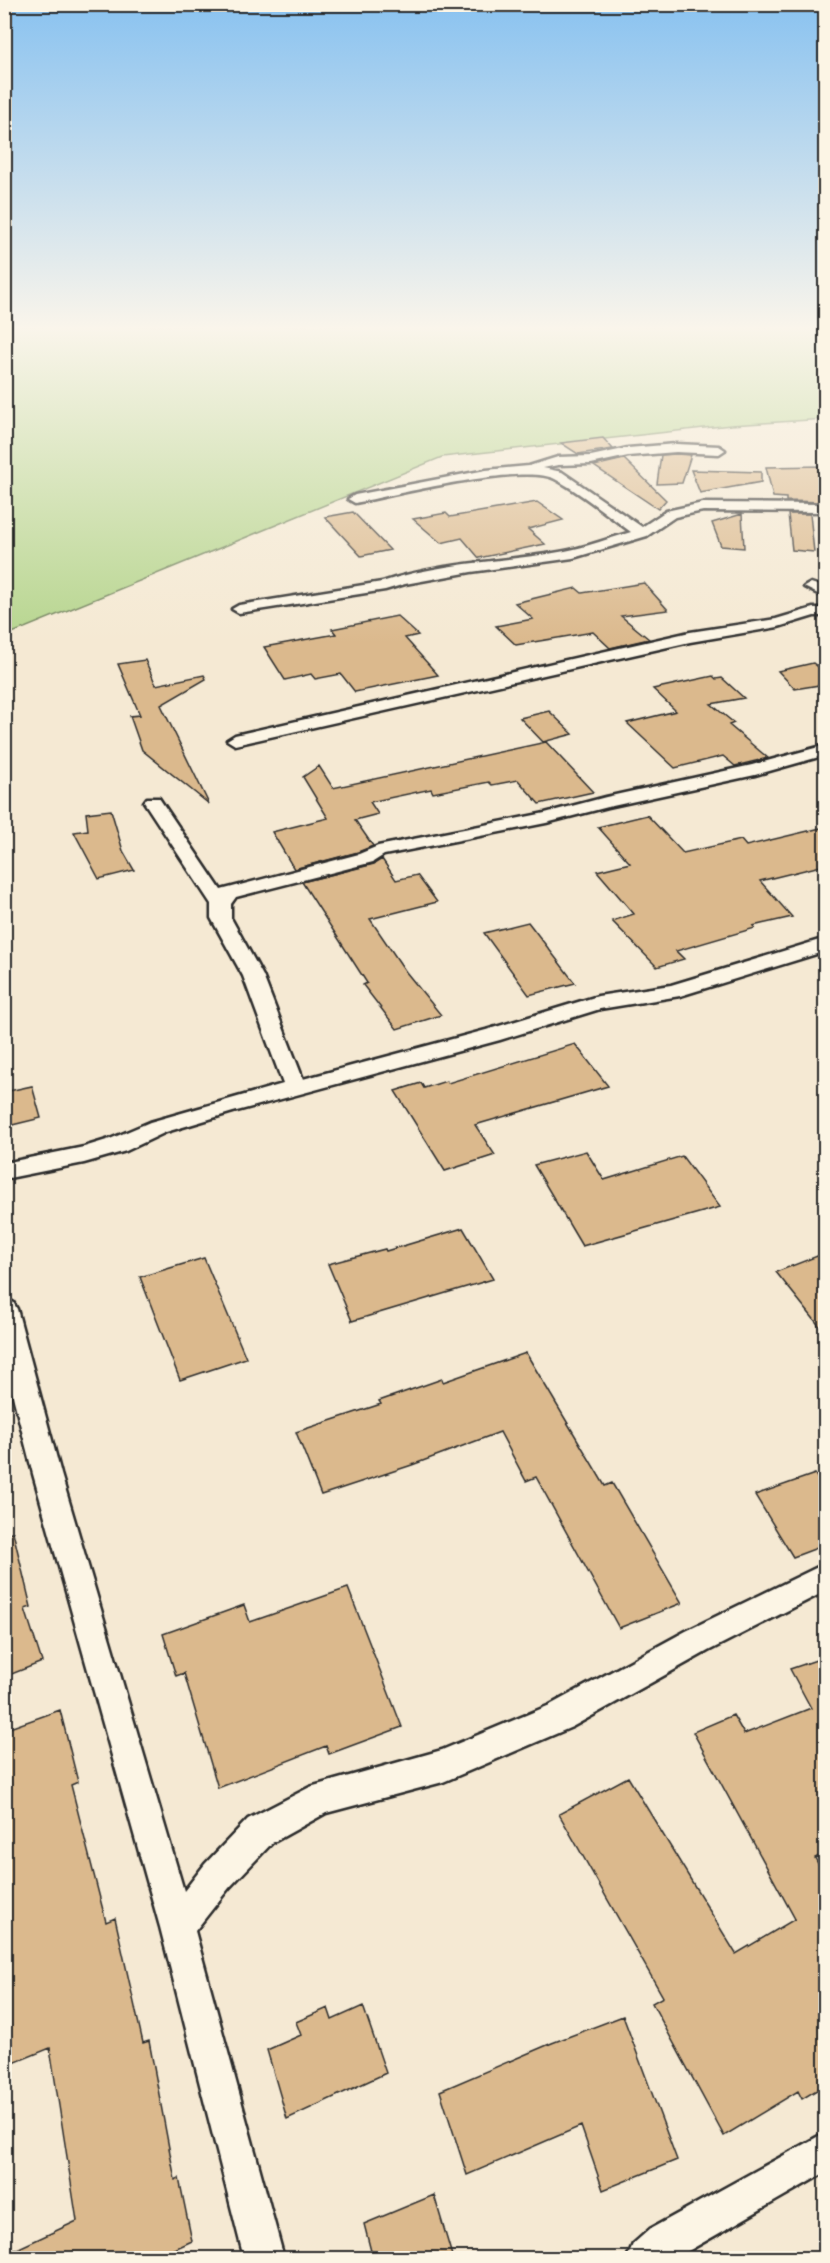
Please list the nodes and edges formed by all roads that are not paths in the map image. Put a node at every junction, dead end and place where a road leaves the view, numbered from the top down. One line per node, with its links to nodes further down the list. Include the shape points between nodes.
1 (719, 450): 2 (street, via 676,448)
2 (558, 461): 3 (street); 4 (street)
3 (527, 469): 4 (street); 5 (street)
4 (558, 475): 7 (street)
5 (355, 499)
6 (825, 508): 7 (street, via 703,507 672,514)
7 (642, 533): 10 (street, via 568,555)
8 (811, 587): 9 (street)
9 (825, 594)
10 (239, 609)
11 (825, 612): 12 (street, via 690,637)
12 (235, 740)
13 (825, 750): 15 (street, via 546,818 378,851 366,858 229,893)
14 (153, 802): 15 (street)
15 (221, 904): 17 (street, via 221,918 253,976)
16 (825, 944): 17 (street, via 674,991 598,1003)
17 (296, 1088): 18 (street, via 158,1127 84,1155)
18 (4, 1171)
19 (4, 1309): 21 (street, via 47,1474)
20 (825, 1576): 21 (street, via 561,1716 443,1766 321,1798 260,1831 217,1876)
21 (177, 1927): 23 (street)
22 (825, 2151): 24 (street, via 664,2243)
23 (264, 2259)
24 (647, 2259)

